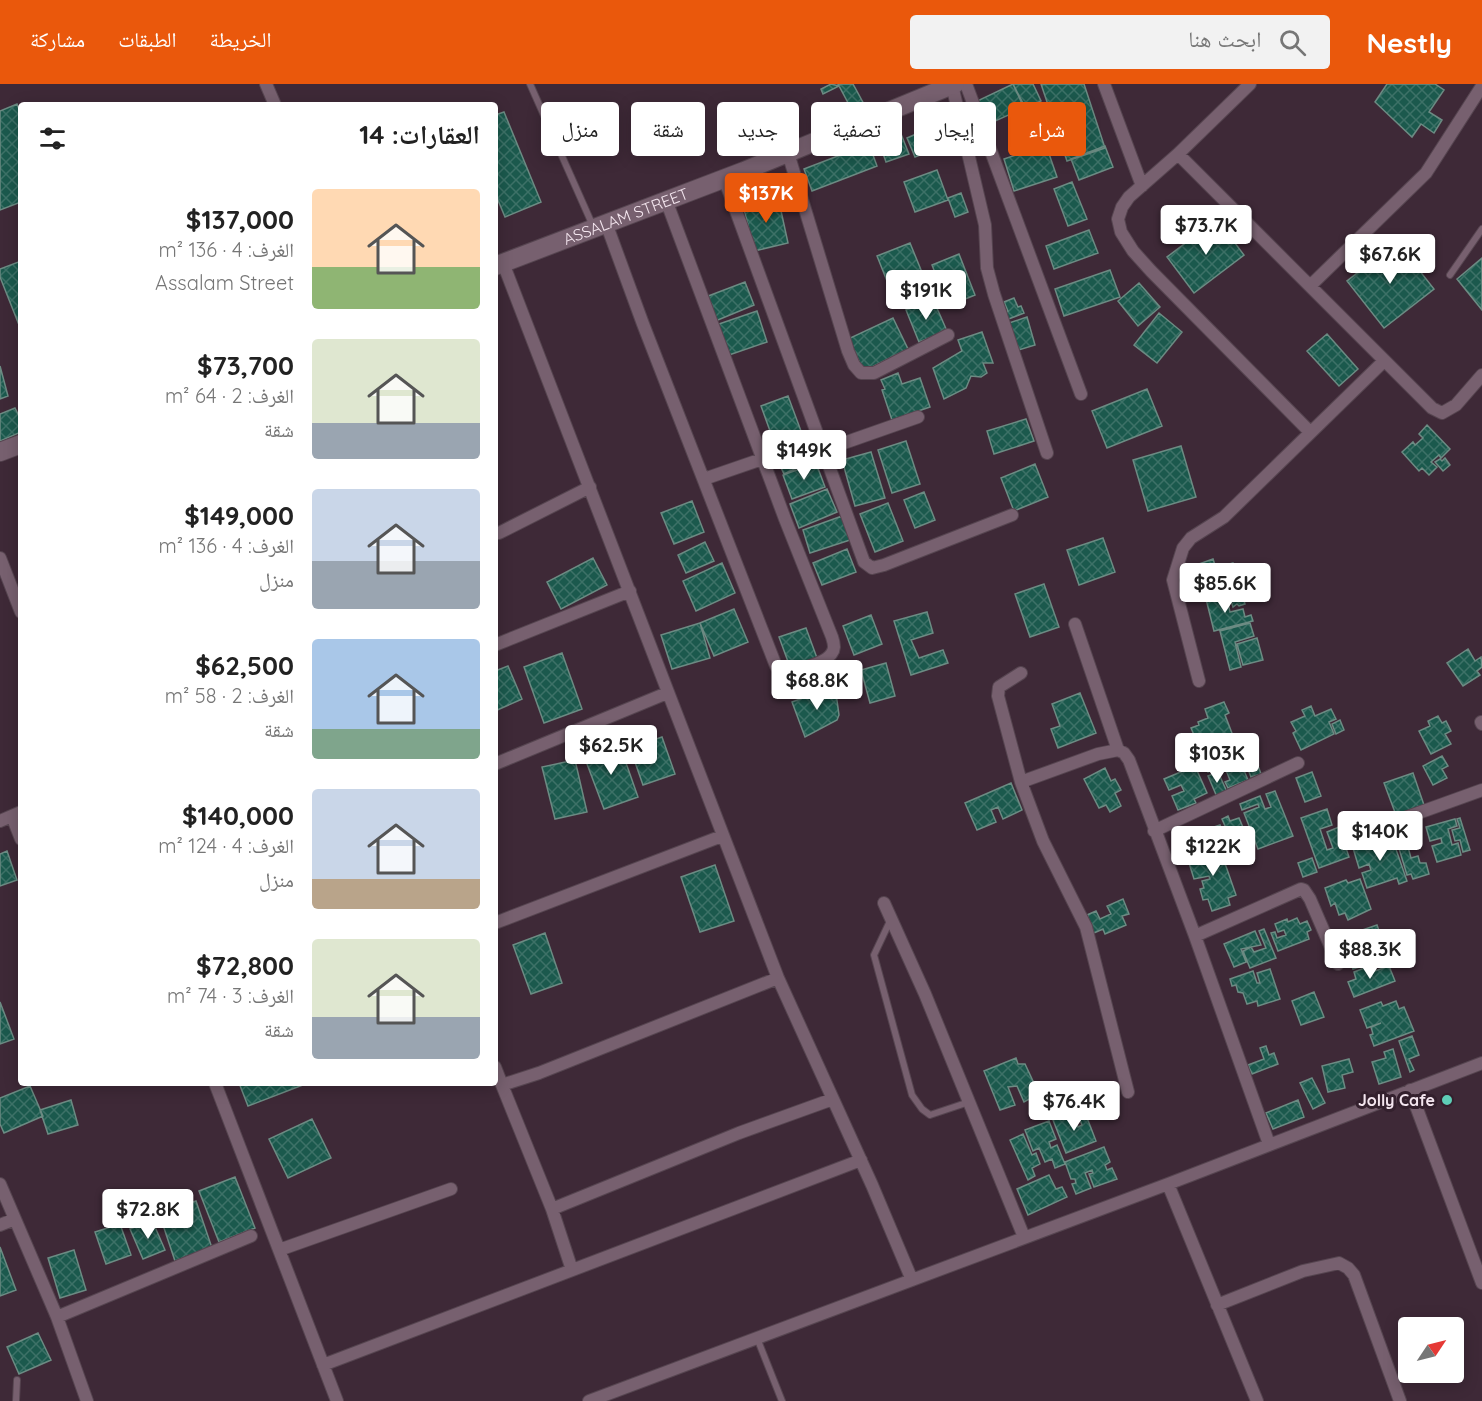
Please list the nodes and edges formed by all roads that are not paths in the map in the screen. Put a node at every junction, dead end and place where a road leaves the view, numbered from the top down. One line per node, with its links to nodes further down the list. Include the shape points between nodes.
1 (266, 84): 8 (street)
2 (530, 84): 16 (lane)
3 (957, 84): 7 (main road, ASSALAM STREET); 24 (street); 30 (street, via 985,225 987,268)
4 (1104, 84): 14 (street)
5 (1250, 84): 10 (street)
6 (1482, 86): 20 (street, via 1426,173)
7 (928, 89): 9 (main road, ASSALAM STREET)
8 (274, 102)
9 (799, 148)
10 (1178, 154): 14 (street); 20 (street)
11 (780, 156): 13 (main road, ASSALAM STREET)
12 (789, 156): 21 (street, via 848,351 861,373 874,373)
13 (724, 178): 15 (main road, ASSALAM STREET); 28 (street)
14 (1142, 186): 26 (street, via 1129,197 1120,213 1118,226 1126,242)
15 (666, 200): 16 (main road, ASSALAM STREET); 31 (street)
16 (600, 225): 18 (main road, ASSALAM STREET); 32 (street)
17 (1482, 229): 19 (lane)
18 (499, 264): 33 (street)
19 (1450, 275)
20 (1310, 286): 22 (street)
21 (948, 335)
22 (1384, 361): 23 (street, via 1421,399 1442,413 1456,405); 26 (street)
23 (1482, 375)
24 (1081, 394)
25 (918, 417): 28 (street)
26 (1310, 432): 42 (street, via 1224,517 1191,538 1183,548 1173,580)
27 (18, 445): 29 (main road)
28 (824, 450): 34 (street, via 864,562 872,568)
29 (0, 452)
30 (1047, 453)
31 (762, 459): 32 (street); 32 (street, via 832,637 834,648 822,662 782,672 776,666)
32 (704, 479)
33 (590, 487): 35 (street); 37 (street)
34 (1012, 515)
35 (499, 533)
36 (0, 558): 38 (street)
37 (630, 591): 40 (street); 43 (street)
38 (18, 604)
39 (1076, 624): 44 (street)
40 (498, 644)
41 (1022, 673): 47 (street, via 999,687 998,696)
42 (1199, 681)
43 (668, 693): 45 (street); 53 (street)
44 (1118, 750): 47 (street); 50 (street, via 1129,760)
45 (498, 763)
46 (1298, 763): 50 (street)
47 (1021, 782): 65 (street, via 1043,841 1086,927)
48 (1482, 790): 52 (street)
49 (11, 816): 51 (street)
50 (1154, 831): 57 (street)
51 (18, 832)
52 (1360, 834)
53 (722, 836): 56 (street); 59 (street)
54 (884, 903): 55 (street)
55 (891, 919): 67 (street); 67 (lane, via 874,955 912,1095 930,1115)
56 (498, 922)
57 (1195, 936): 58 (street, via 1301,889 1310,899); 68 (street)
58 (1338, 964)
59 (778, 978): 62 (street); 66 (street)
60 (1482, 1063): 64 (street)
61 (498, 1075): 62 (street)
62 (502, 1085): 73 (street)
63 (216, 1086): 78 (street)
64 (1410, 1090): 68 (street); 81 (street)
65 (1128, 1092)
66 (833, 1099): 69 (street); 73 (street)
67 (969, 1102): 77 (street)
68 (1269, 1144): 71 (street)
69 (861, 1161): 79 (street); 80 (street)
70 (0, 1184): 74 (street)
71 (1168, 1184): 77 (street); 82 (street)
72 (451, 1188): 78 (street)
73 (552, 1209): 79 (street)
74 (15, 1219): 75 (street); 83 (street)
75 (0, 1225)
76 (251, 1236): 83 (street)
77 (1024, 1237): 80 (street)
78 (279, 1250): 85 (street)
79 (572, 1270): 85 (street)
80 (912, 1280): 84 (street)
81 (1482, 1283)
82 (1217, 1305): 92 (street); 93 (street, via 1303,1272 1339,1263 1354,1275)
83 (57, 1317): 88 (street)
84 (756, 1338): 90 (street); 91 (lane)
85 (323, 1365): 89 (street)
86 (17, 1380): 87 (lane)
87 (16, 1401)
88 (87, 1401)
89 (337, 1401)
90 (589, 1401)
91 (782, 1401)
92 (1257, 1401)
93 (1401, 1401)

